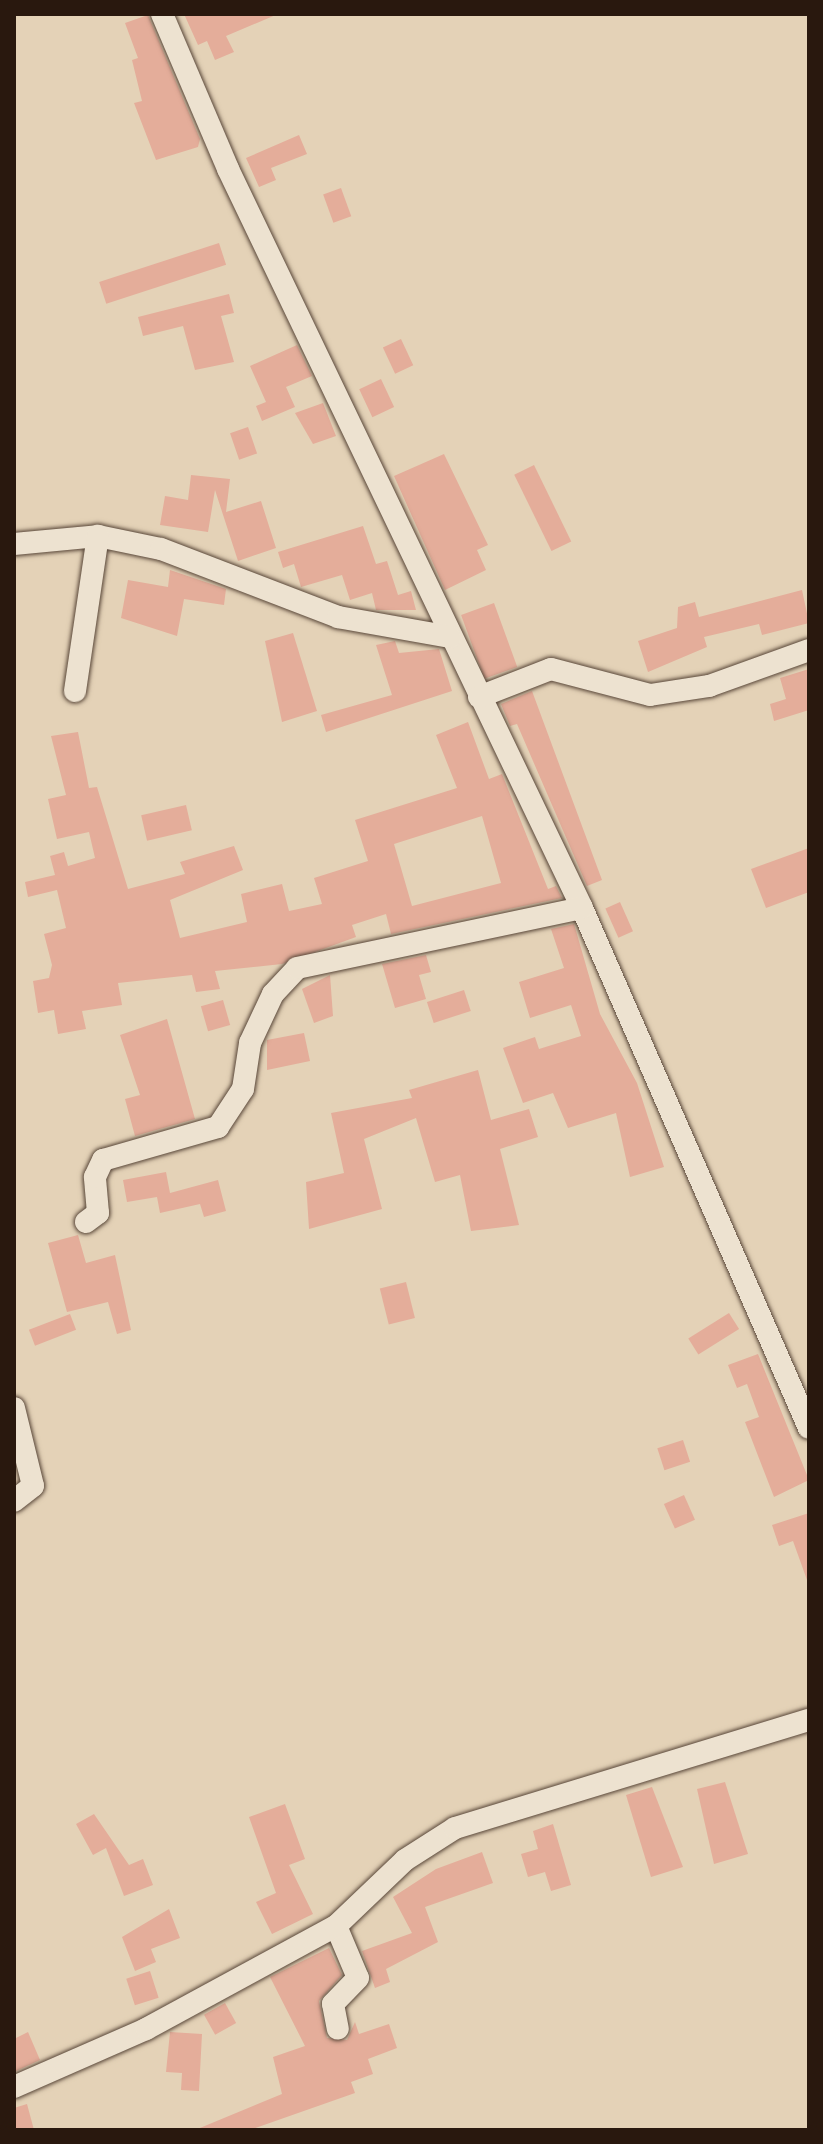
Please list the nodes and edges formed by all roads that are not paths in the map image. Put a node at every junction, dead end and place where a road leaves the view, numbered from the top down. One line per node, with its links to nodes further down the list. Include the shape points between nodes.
1 (162, 14): 4 (street)
2 (98, 536): 3 (street); 4 (street, via 161,549 338,617); 6 (street)
3 (14, 544)
4 (450, 637): 7 (street)
5 (809, 650): 7 (street, via 709,686 650,695 551,669)
6 (75, 691)
7 (479, 697): 8 (street)
8 (582, 908): 9 (street, via 297,968 273,994 250,1043 243,1089 218,1127 103,1160 95,1177 98,1213); 11 (street)
9 (86, 1222)
10 (14, 1408): 12 (street, via 33,1486)
11 (809, 1428)
12 (14, 1501)
13 (809, 1720): 14 (street, via 455,1828 405,1860)
14 (336, 1926): 15 (street, via 358,1978 333,2004); 16 (street, via 146,2029)
15 (338, 2029)
16 (14, 2087)

